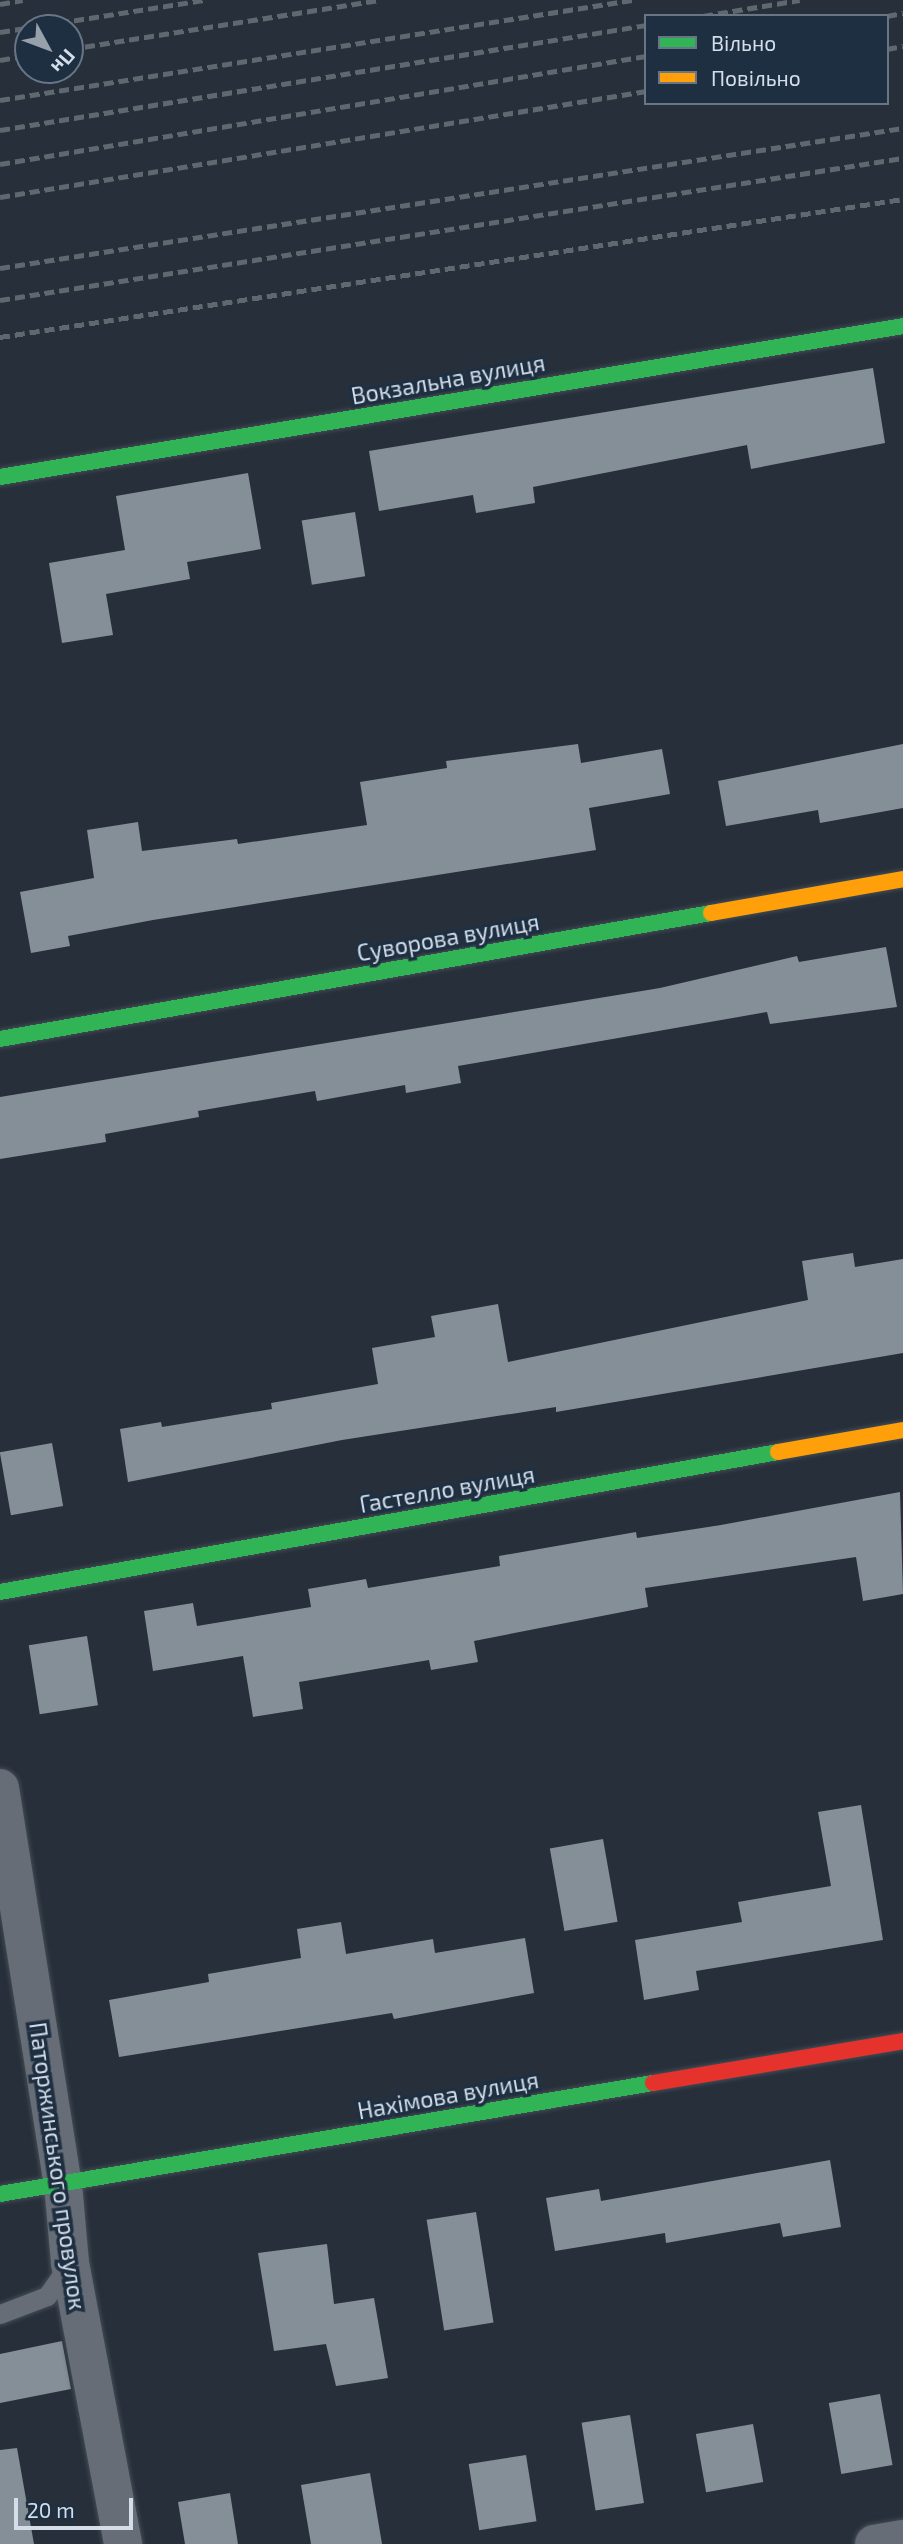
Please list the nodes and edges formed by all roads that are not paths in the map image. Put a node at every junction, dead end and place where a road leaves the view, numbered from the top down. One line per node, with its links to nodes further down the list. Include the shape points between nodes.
1 (903, 326): 2 (street, Вокзальна вулиця)
2 (0, 477)
3 (903, 879): 4 (street, Суворова вулиця)
4 (0, 1039)
5 (903, 1430): 6 (street, Гастелло вулиця)
6 (0, 1592)
7 (0, 1788): 9 (street, Паторжинського провулок)
8 (903, 2041): 9 (street, Нахімова вулиця)
9 (63, 2183): 10 (street, Нахімова вулиця); 11 (street, Паторжинського провулок)
10 (0, 2194)
11 (70, 2263): 12 (lane, via 47,2296); 14 (street, Паторжинського провулок)
12 (0, 2314)
13 (903, 2539): 15 (street)
14 (123, 2544)
15 (874, 2544)

